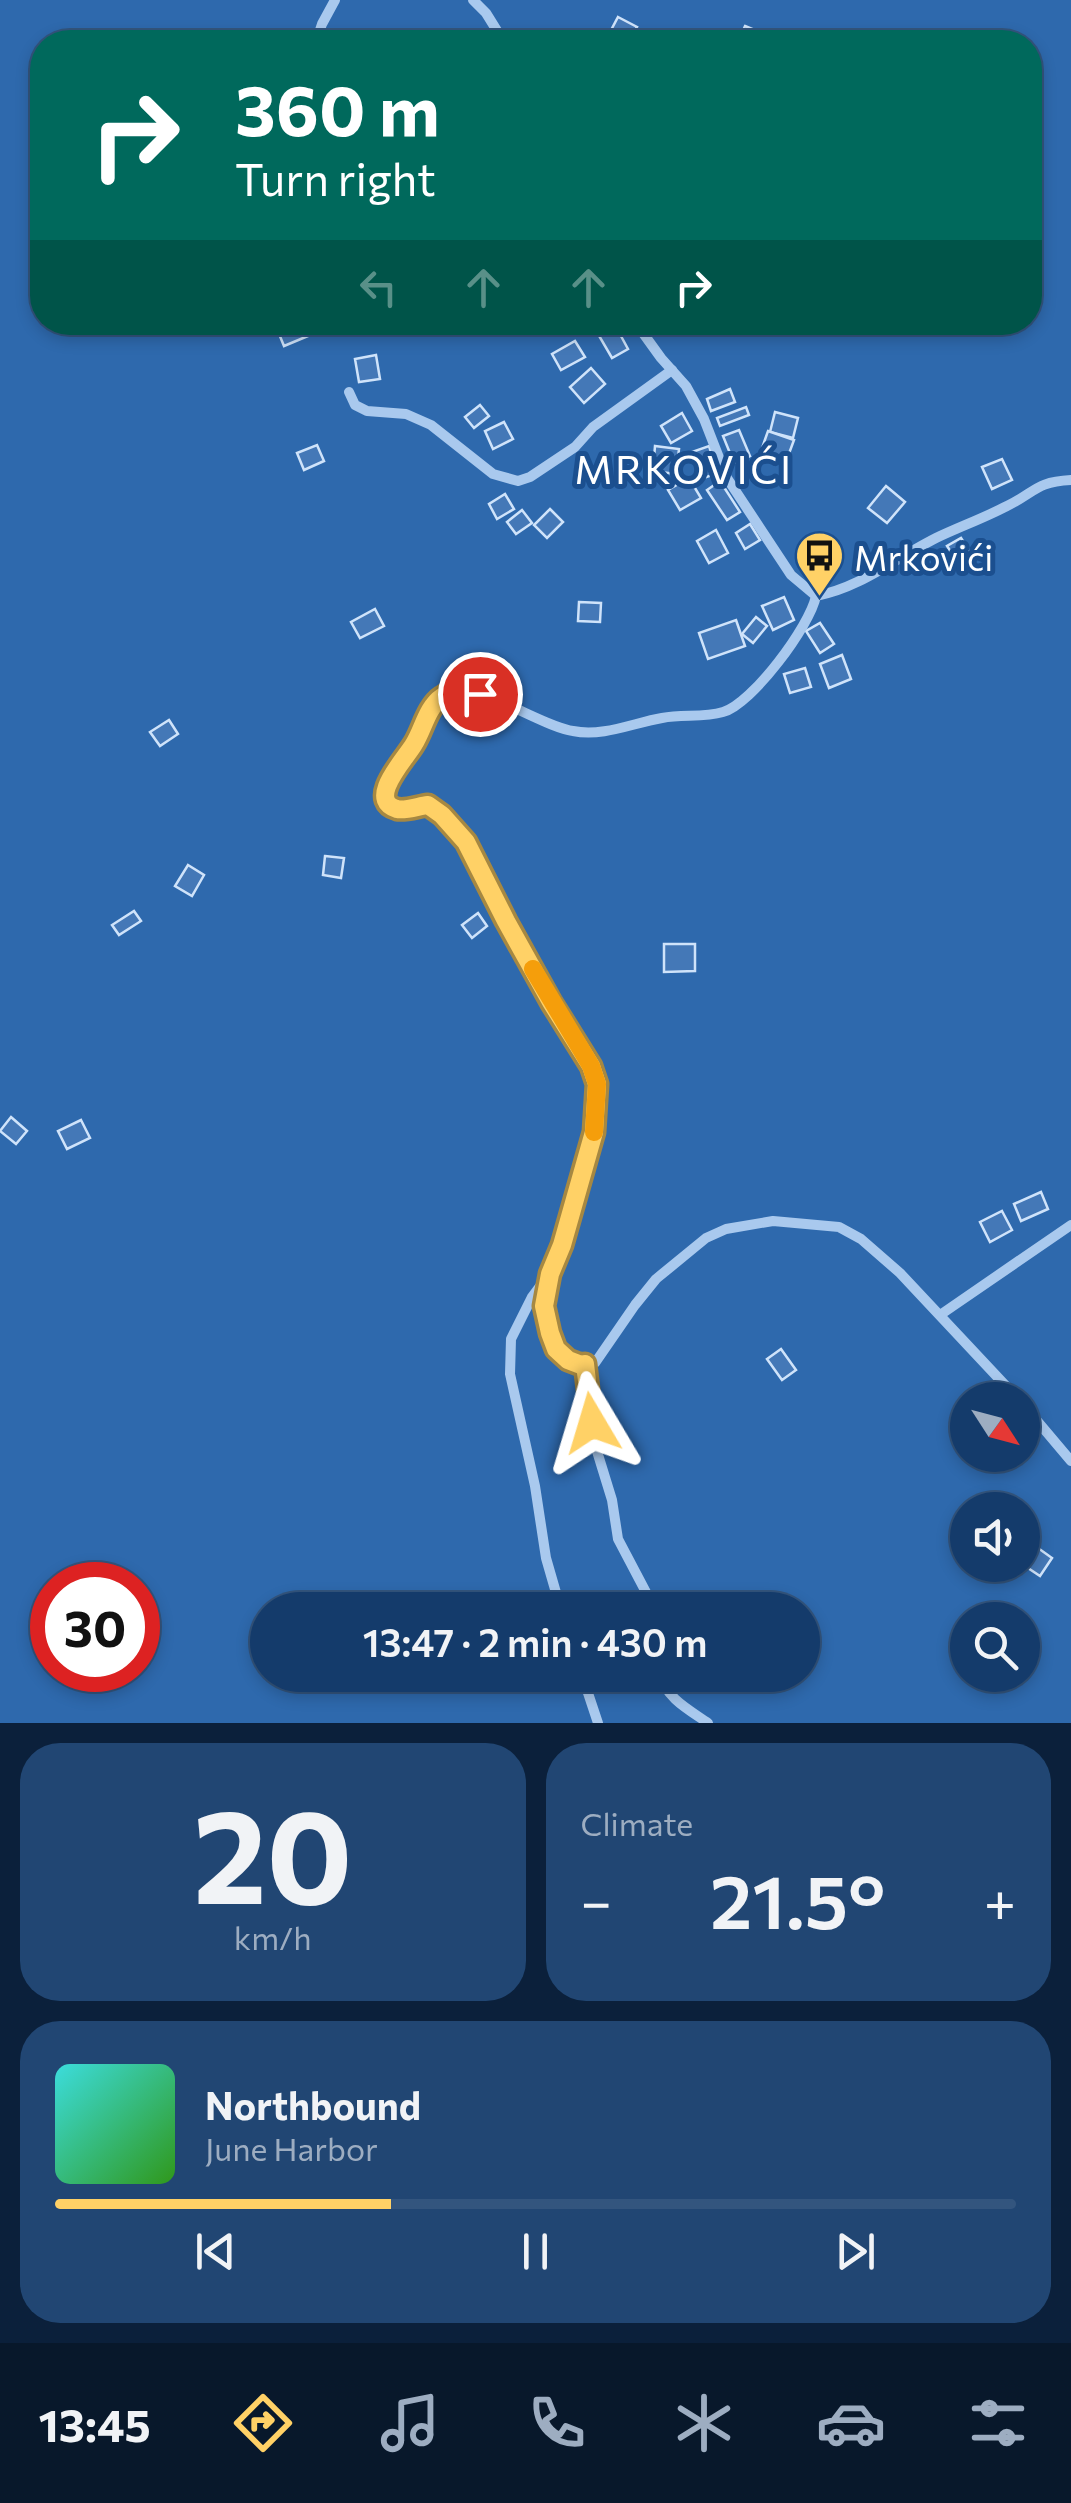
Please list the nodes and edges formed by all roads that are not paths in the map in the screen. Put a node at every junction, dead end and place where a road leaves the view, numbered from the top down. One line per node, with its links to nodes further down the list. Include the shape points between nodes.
1 (335, 0): 3 (street)
2 (473, 0): 4 (street)
3 (320, 30)
4 (497, 30)
5 (645, 335): 6 (street)
6 (672, 370): 7 (street, via 575,447 518,481 493,474 406,414 367,412); 9 (street, via 704,418 726,478 791,575)
7 (349, 392)
8 (1071, 480): 9 (street, via 1049,481 850,586)
9 (816, 596): 11 (street, via 767,676 727,712 666,716 594,733 570,731 480,694 451,692 434,705 385,790 391,806 428,805 456,828 591,1066 597,1084 594,1132)
10 (1071, 1225): 12 (street)
11 (550, 1274): 13 (street, via 544,1306 556,1349); 17 (street, via 511,1339 510,1374)
12 (940, 1316): 13 (street, via 860,1239 839,1227 774,1221 706,1238 656,1280 595,1362); 14 (street)
13 (585, 1364): 18 (street, via 618,1540)
14 (1002, 1382)
15 (1040, 1424): 16 (street)
16 (1071, 1461)
17 (555, 1592)
18 (646, 1592)
19 (588, 1692): 21 (street)
20 (668, 1692): 22 (street)
21 (598, 1723)
22 (708, 1723)

